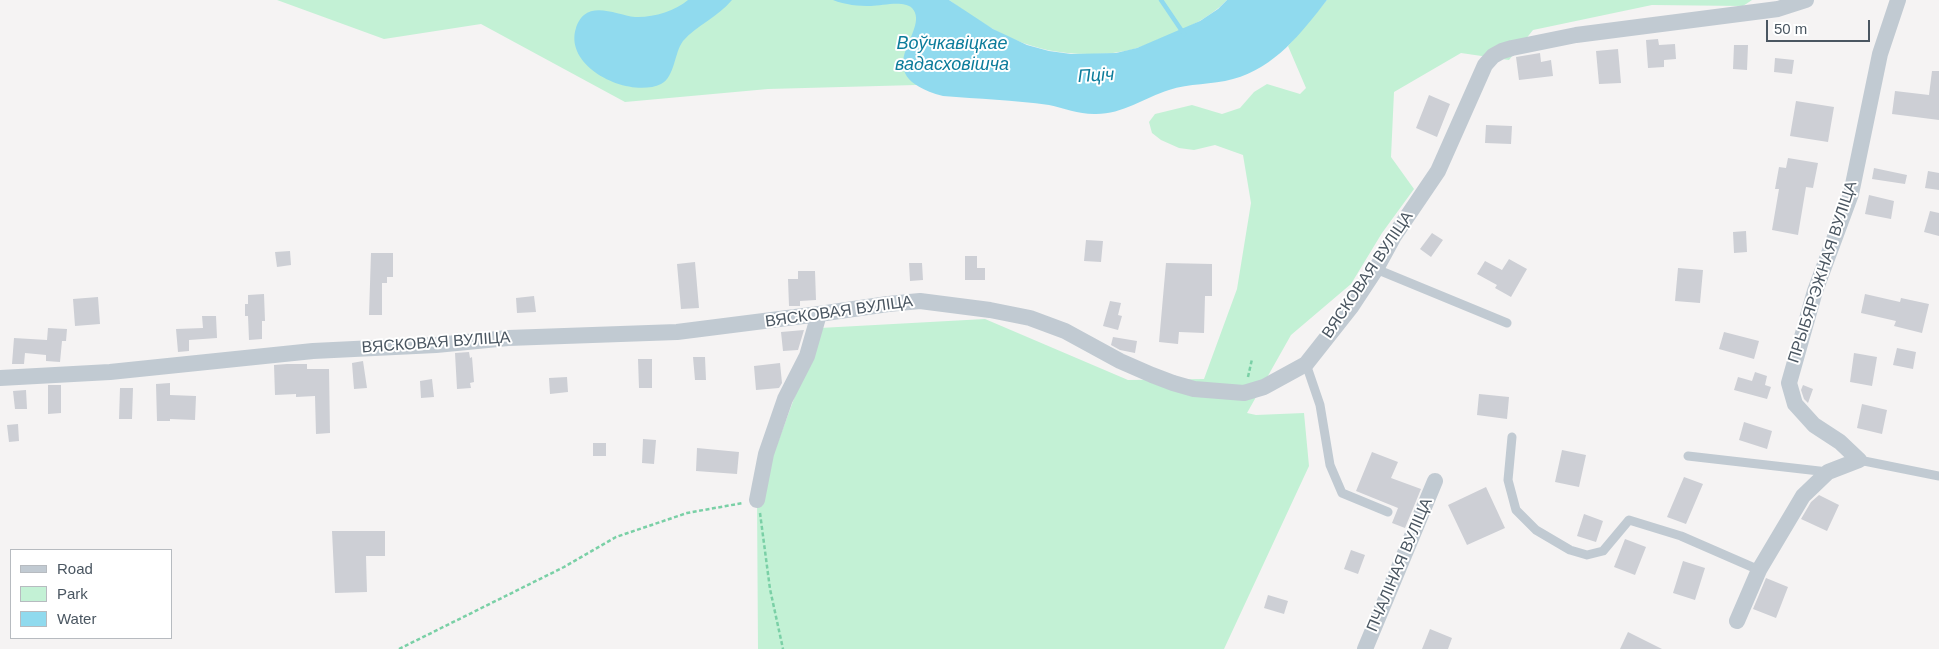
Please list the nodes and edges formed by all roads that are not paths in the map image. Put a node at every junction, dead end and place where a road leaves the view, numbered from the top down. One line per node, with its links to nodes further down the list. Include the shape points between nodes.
1 (1806, 0): 3 (street, ВЯСКОВАЯ ВУЛІЦА, via 1778,9 1576,36 1512,48 1493,56 1478,78 1438,170)
2 (1898, 0): 10 (street, ПРЫБЯРЭЖНАЯ ВУЛІЦА, via 1880,54 1850,194 1815,291 1789,383 1795,404 1814,425 1840,442)
3 (1376, 269): 5 (lane); 6 (street, ВЯСКОВАЯ ВУЛІЦА)
4 (819, 314): 6 (street, ВЯСКОВАЯ ВУЛІЦА, via 920,301 990,310 1048,324 1152,375 1194,389 1220,392 1244,393 1258,389); 7 (street, ВЯСКОВАЯ ВУЛІЦА, via 669,332 508,338 313,351 110,372); 14 (street, via 807,356 786,399 766,454)
5 (1506, 323)
6 (1306, 364): 15 (lane, via 1320,405 1330,465 1342,493)
7 (0, 378)
8 (1512, 437): 16 (lane, via 1508,480 1516,510 1536,530 1570,550 1587,555 1603,551 1629,520 1681,536)
9 (1688, 456): 11 (lane)
10 (1859, 460): 11 (street); 12 (lane)
11 (1828, 472): 16 (street, via 1803,496)
12 (1939, 476)
13 (1434, 481): 18 (street, ПЧАЛІНАЯ ВУЛІЦА)
14 (757, 500)
15 (1388, 512)
16 (1759, 570): 17 (street)
17 (1737, 621)
18 (1365, 649)

